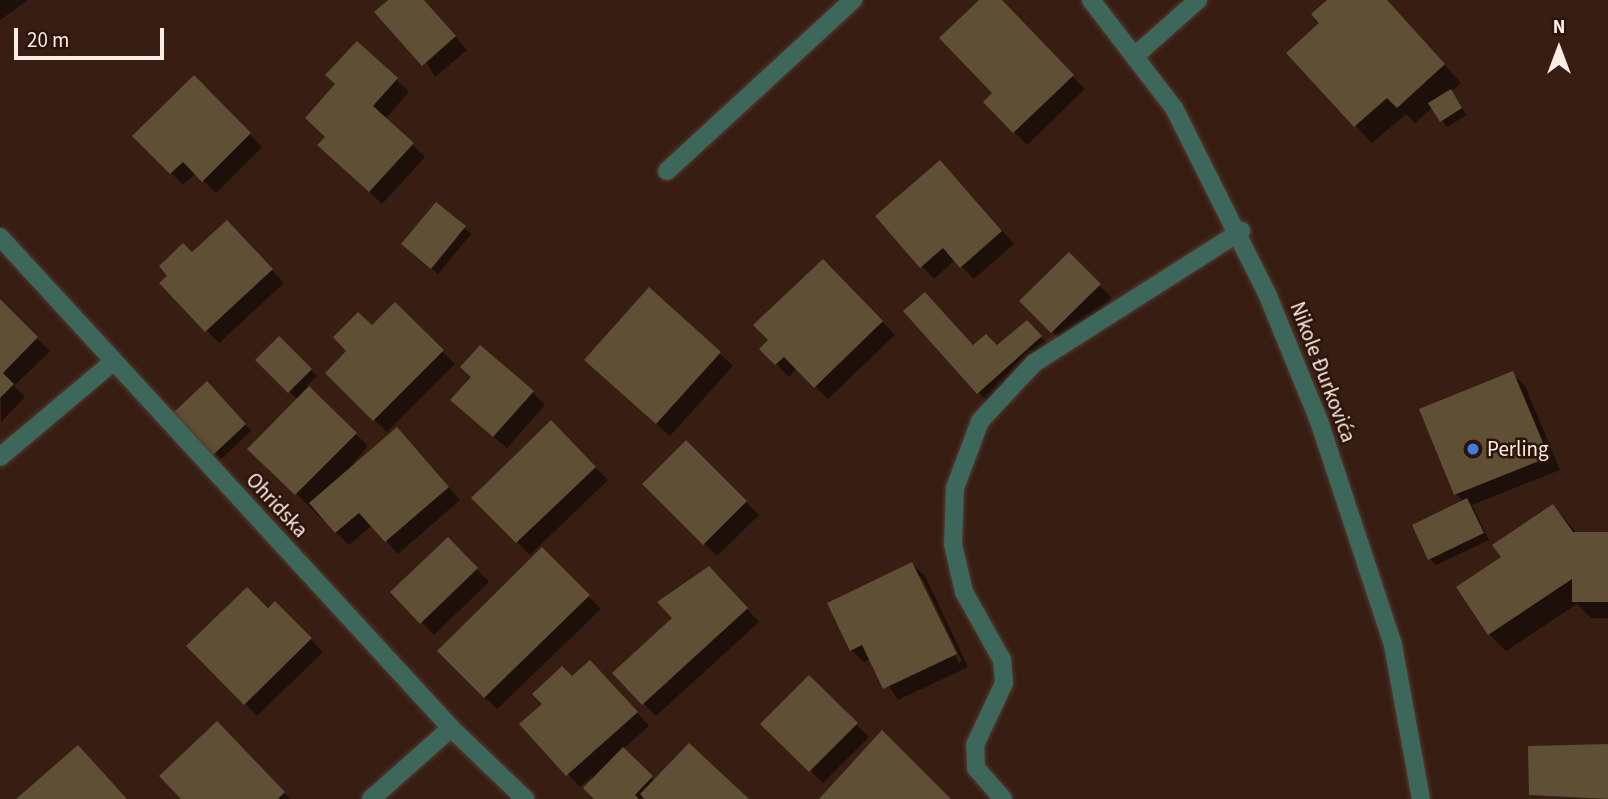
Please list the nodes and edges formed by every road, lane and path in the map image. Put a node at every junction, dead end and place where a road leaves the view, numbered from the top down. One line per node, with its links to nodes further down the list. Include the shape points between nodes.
1 (852, 0): 5 (street)
2 (1091, 0): 4 (street, Nikole Đurkovića)
3 (1198, 0): 4 (street)
4 (1136, 55): 6 (street, Nikole Đurkovića, via 1174,108)
5 (667, 171)
6 (1241, 232): 13 (street, via 1034,363 980,421 956,488 953,544 964,592 1002,660 1003,683 975,745 976,768); 14 (street, Nikole Đurkovića, via 1320,421 1378,596 1409,709)
7 (0, 237): 8 (street, Ohridska)
8 (114, 361): 9 (street); 10 (street, Ohridska)
9 (0, 457)
10 (451, 728): 11 (street); 12 (street, Ohridska)
11 (371, 799)
12 (525, 799)
13 (1003, 799)
14 (1421, 799)

